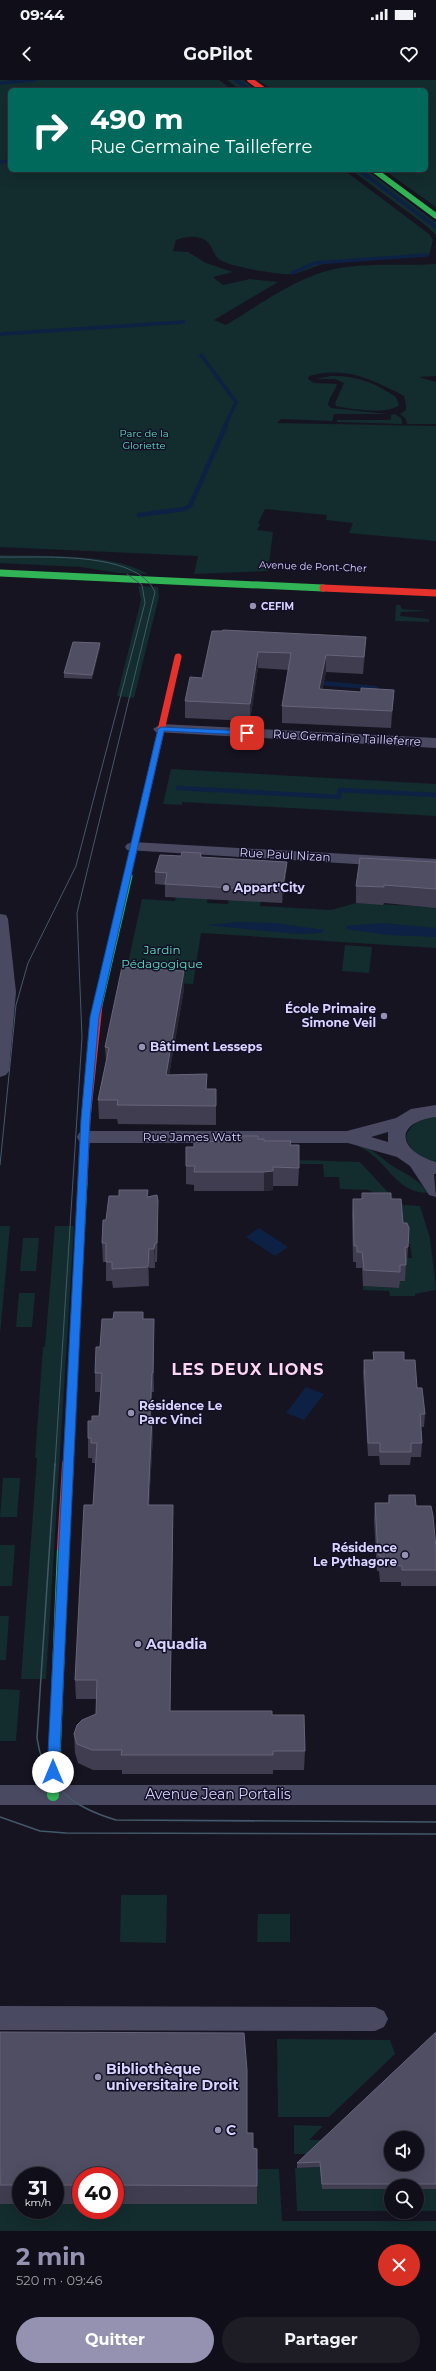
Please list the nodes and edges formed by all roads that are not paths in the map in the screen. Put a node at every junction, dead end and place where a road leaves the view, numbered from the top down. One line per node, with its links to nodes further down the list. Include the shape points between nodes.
1 (250, 80): 2 (street)
2 (261, 88)
3 (377, 172): 4 (street)
4 (436, 216)
5 (0, 572): 7 (street, Avenue de Pont-Cher)
6 (247, 575): 7 (street, Avenue de Pont-Cher)
7 (189, 582): 8 (street, Avenue de Pont-Cher)
8 (436, 593)
9 (178, 657): 10 (street)
10 (161, 729): 11 (street, Rue Germaine Tailleferre); 12 (street)
11 (436, 743)
12 (133, 847): 13 (street, Rue Paul Nizan); 18 (street, via 95,1017)
13 (436, 864)
14 (0, 919): 15 (street, via 8,992)
15 (0, 1071)
16 (434, 1109): 17 (street, Rue James Watt, via 410,1116)
17 (401, 1123): 19 (street, Rue James Watt); 20 (street, via 395,1137)
18 (86, 1137): 19 (street, Rue James Watt); 24 (street, via 56,1688)
19 (347, 1137): 20 (street, Rue James Watt)
20 (401, 1152): 21 (street, Rue James Watt)
21 (418, 1164): 22 (street); 23 (street)
22 (436, 1168)
23 (436, 1191)
24 (53, 1795): 25 (street, Avenue Jean Portalis); 26 (street, Avenue Jean Portalis)
25 (436, 1795)
26 (0, 1796)
27 (0, 2018): 28 (street)
28 (375, 2019)

